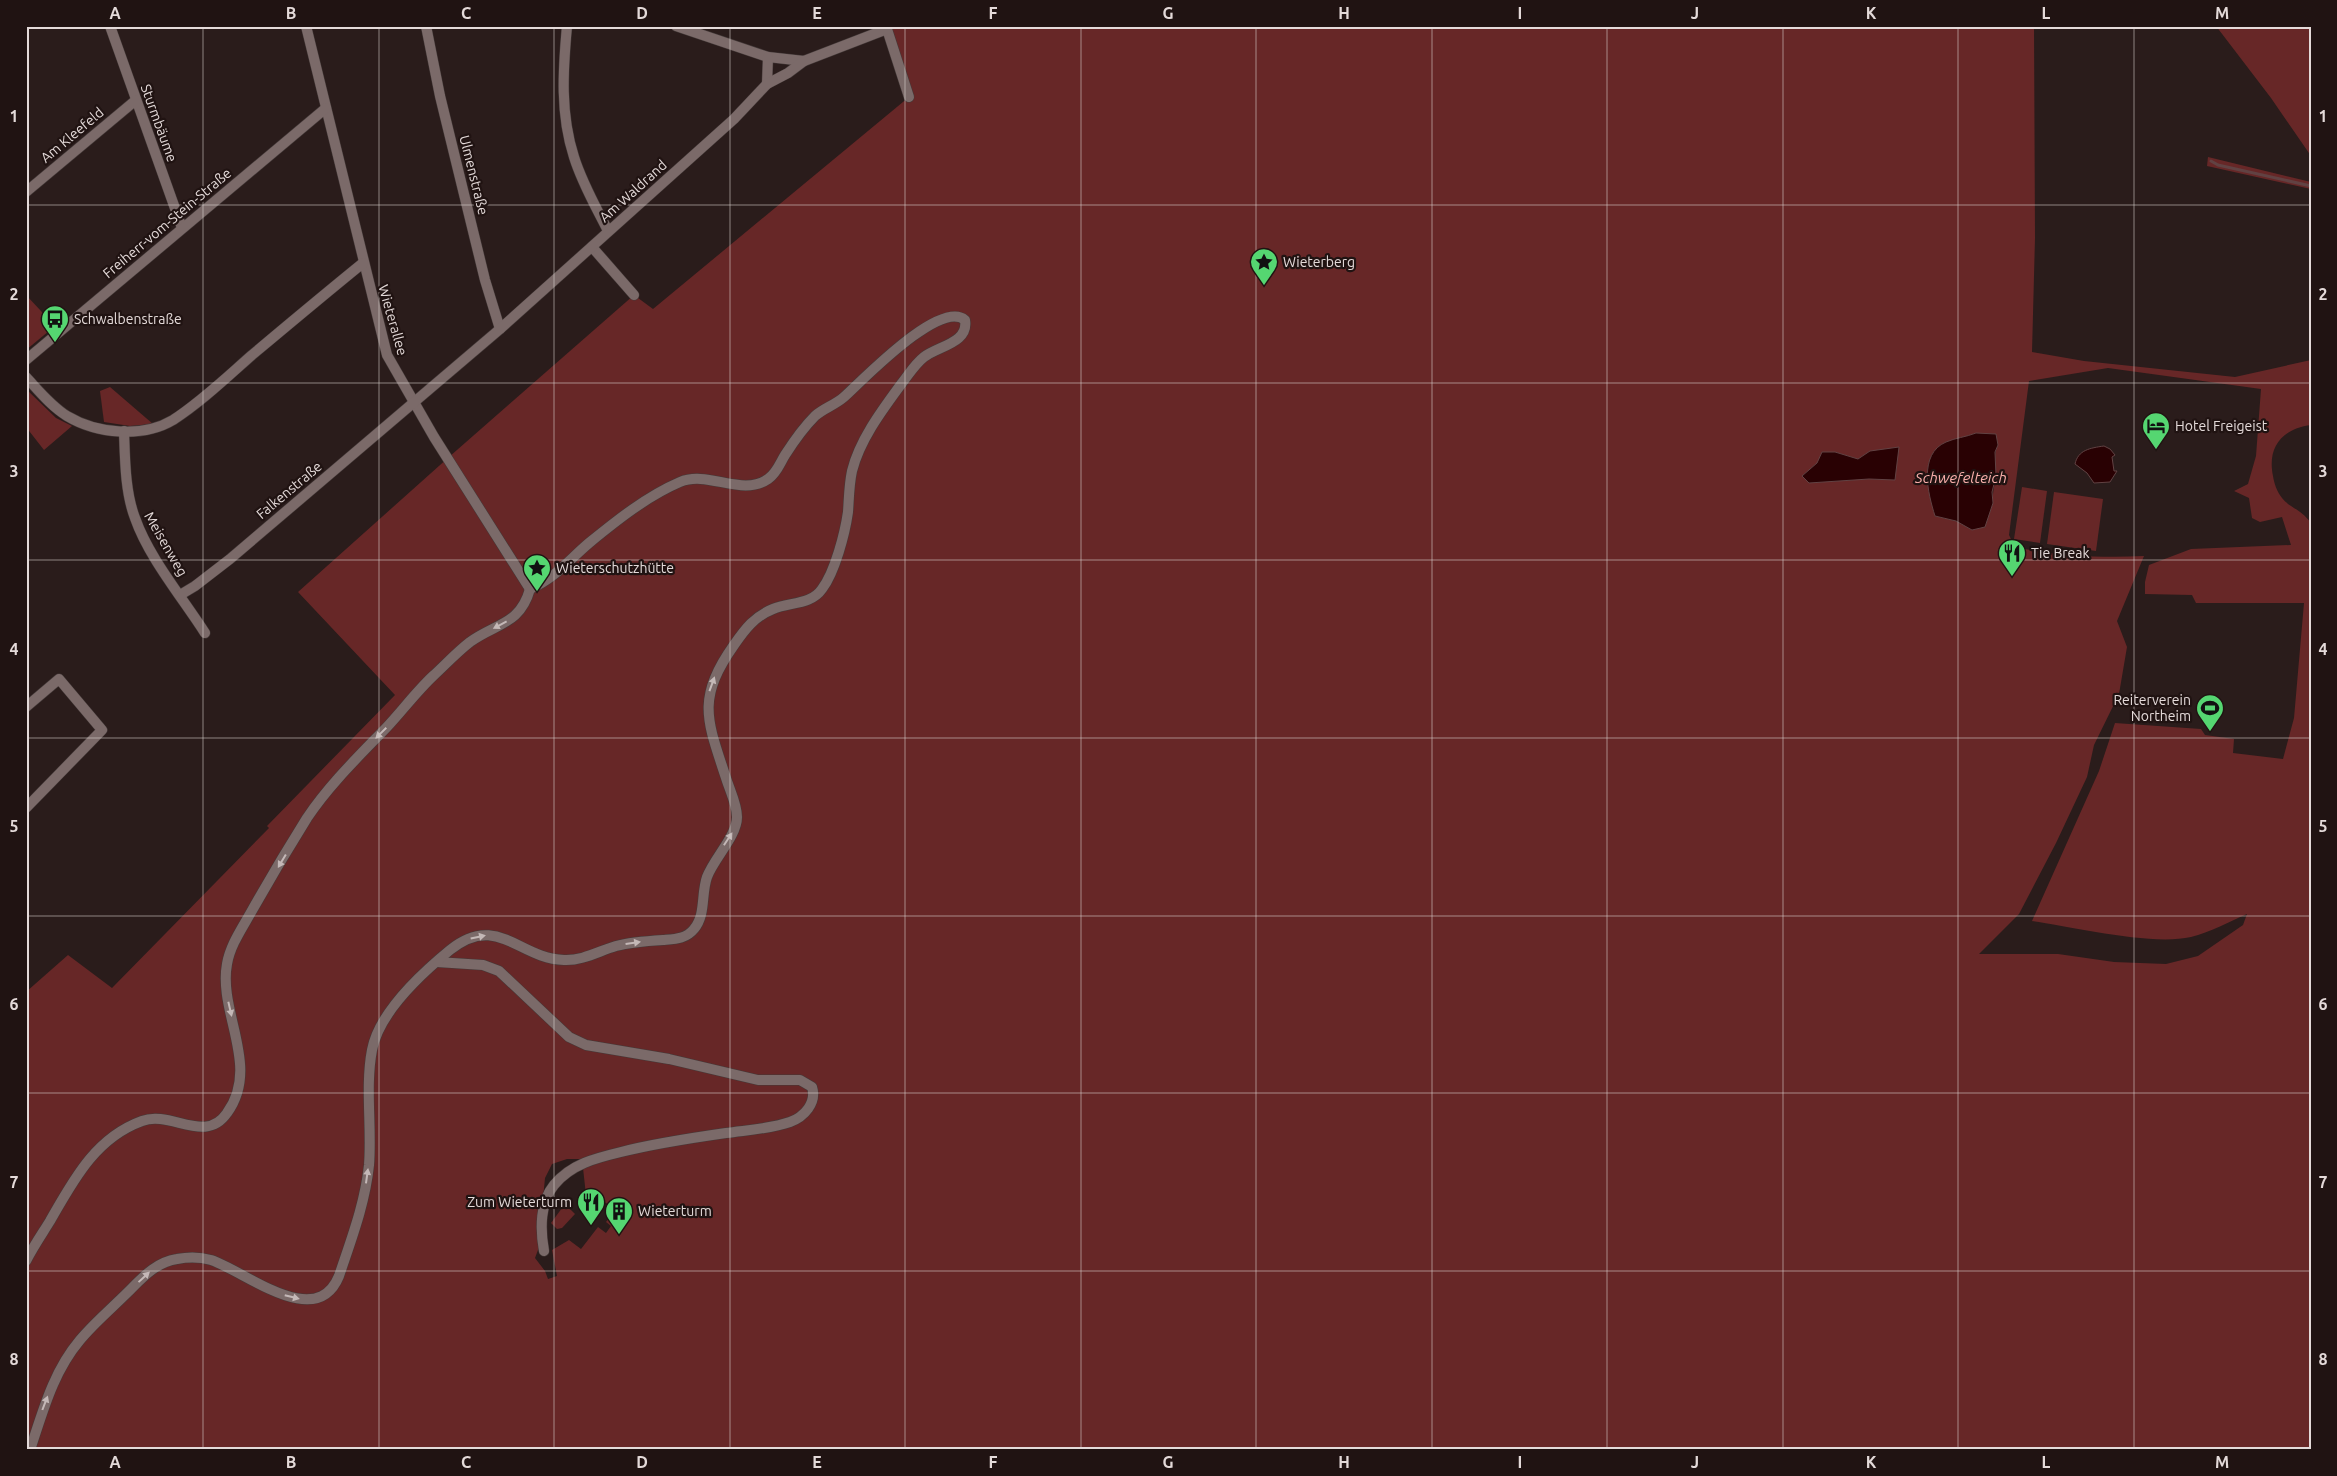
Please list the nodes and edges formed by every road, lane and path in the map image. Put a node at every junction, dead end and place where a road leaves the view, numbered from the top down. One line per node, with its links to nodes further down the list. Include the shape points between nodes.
1 (110, 26): 11 (street, Sturmbäume)
2 (306, 26): 12 (street, Wieterallee)
3 (426, 26): 19 (street, Ulmenstraße, via 440,96)
4 (567, 26): 15 (street, via 563,77 568,131 584,182)
5 (676, 26): 7 (street)
6 (886, 28): 8 (street, Am Waldrand); 10 (street)
7 (768, 57): 8 (street); 9 (street)
8 (804, 60): 9 (street, Am Waldrand, via 788,74)
9 (767, 84): 15 (street, Am Waldrand, via 734,119)
10 (909, 97)
11 (136, 100): 13 (street, Am Kleefeld); 14 (street, Sturmbäume)
12 (326, 108): 14 (street, Freiherr-vom-Stein-Straße); 17 (street, Wieterallee)
13 (26, 192)
14 (182, 228): 20 (street, Freiherr-vom-Stein-Straße)
15 (608, 231): 16 (street, Am Waldrand)
16 (592, 247): 18 (street); 19 (street, Am Waldrand)
17 (363, 263): 22 (street, Wieterallee, via 387,354); 23 (street, via 181,414 155,428)
18 (634, 295)
19 (500, 329): 22 (street, Am Waldrand)
20 (26, 360)
21 (26, 377): 23 (street, via 68,417 96,427)
22 (414, 403): 24 (street, Wieterallee); 25 (street, Falkenstraße, via 230,559)
23 (124, 431): 25 (street, Meisenweg, via 134,518)
24 (530, 589): 29 (street, one-way to 24, via 460,943 483,935 506,938 546,957 569,960 620,945 681,938 694,930 701,917 708,876 737,821 734,800 709,723 708,699 713,681 735,644 757,618 779,607 811,599 822,590 830,576 847,517 854,466 868,436 912,370 928,354 959,338 966,327 965,320 955,315 945,317 892,353 842,399 816,416 766,481 744,484 701,478 677,483 619,520 548,581); 31 (street, one-way to 31, via 524,605 515,616 464,647 426,682 332,784 256,904 232,946 227,965 227,994 240,1063 237,1090 228,1112 208,1127 158,1118 137,1123 112,1137 81,1170)
25 (180, 595): 26 (street, Meisenweg)
26 (205, 633)
27 (26, 707): 28 (street, via 59,679 102,730)
28 (26, 808)
29 (437, 962): 30 (street, via 483,965 499,971 579,1043 669,1059 758,1080 800,1080 812,1087 811,1104 792,1121 662,1142 583,1162 556,1182 548,1196 542,1222); 32 (street, one-way to 29, via 48,1396 74,1348 160,1264 178,1258 205,1259 268,1289 312,1300 332,1289 339,1276 366,1186 374,1042 382,1024 401,998)
30 (544, 1250)
31 (26, 1261)
32 (30, 1450)

